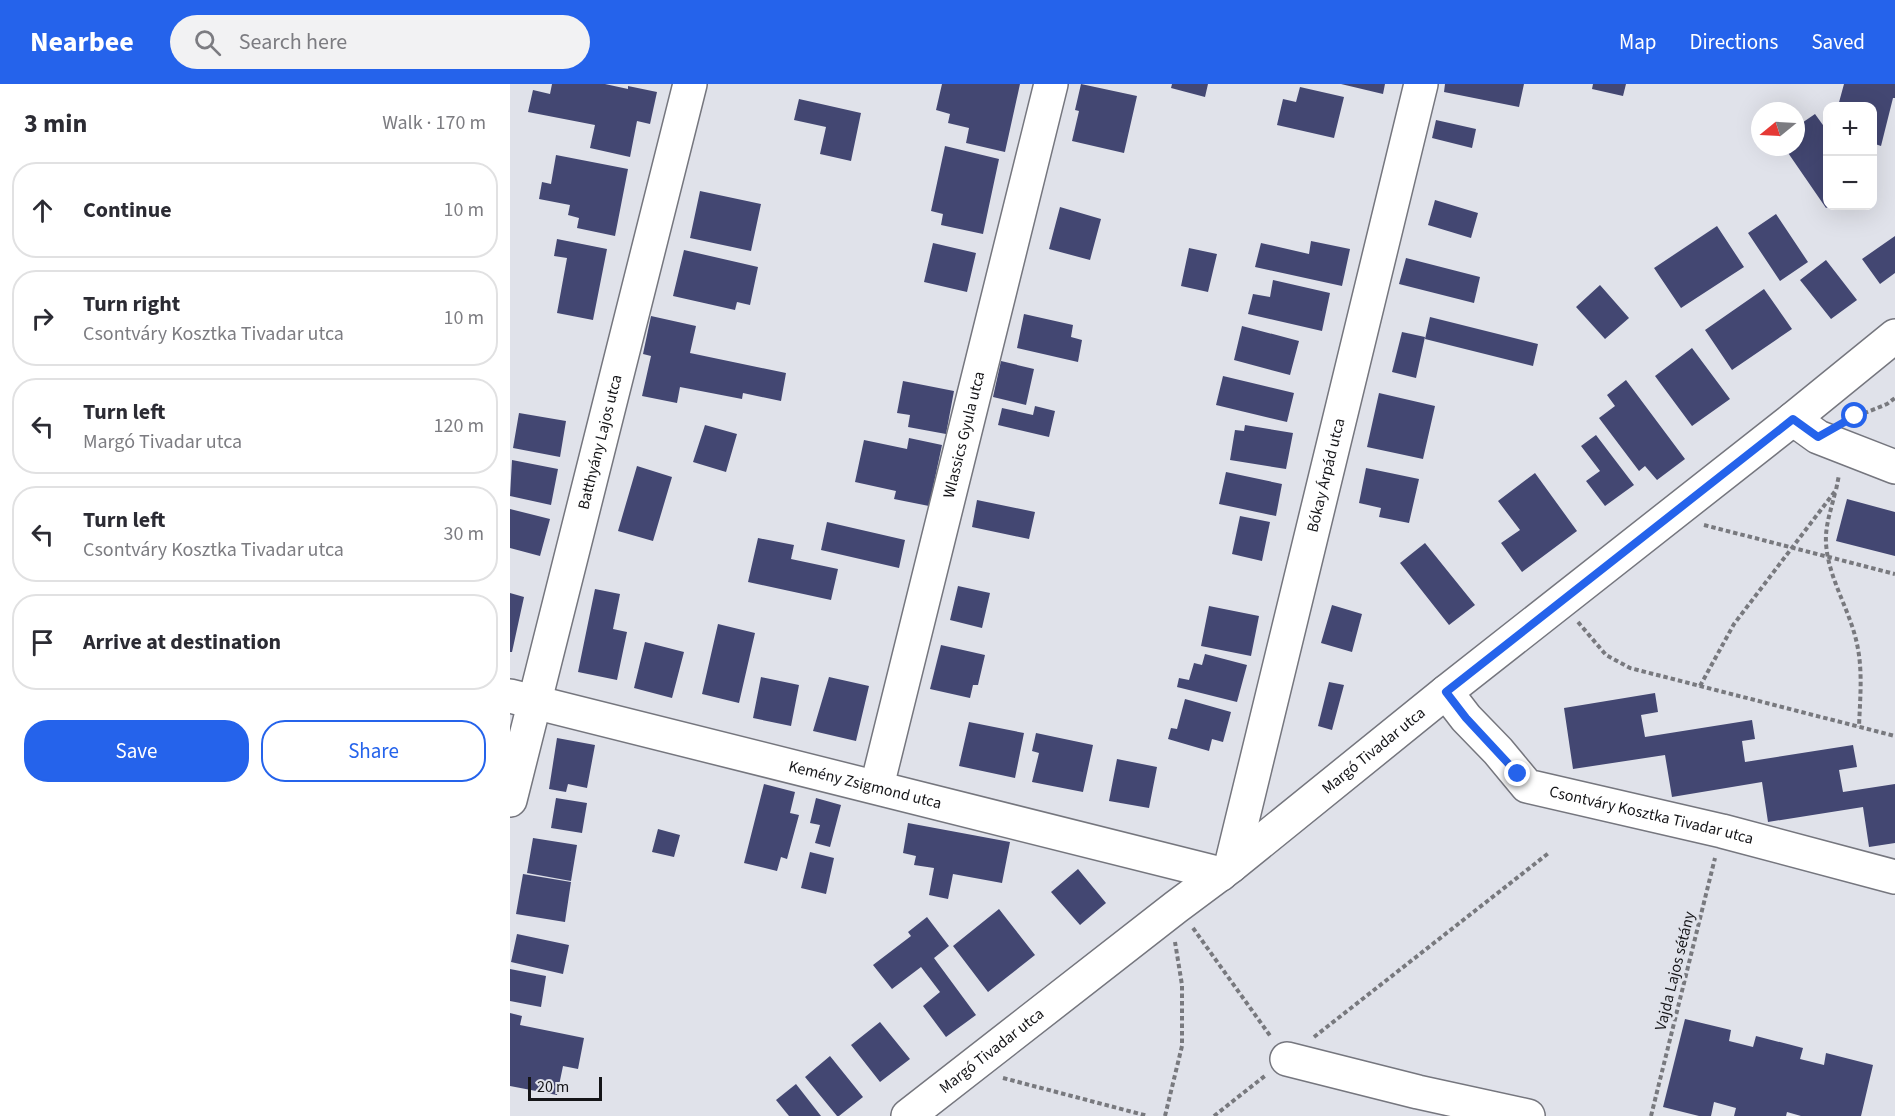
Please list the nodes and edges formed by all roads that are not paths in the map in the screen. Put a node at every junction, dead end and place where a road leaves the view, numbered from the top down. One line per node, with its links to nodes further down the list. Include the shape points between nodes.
1 (690, 84): 8 (street, Batthyány Lajos utca)
2 (1051, 84): 9 (street, Wlassics Gyula utca)
3 (1421, 84): 11 (street, Bókay Árpád utca)
4 (1895, 336): 5 (street, Margó Tivadar utca)
5 (1819, 435): 6 (street); 7 (street, Margó Tivadar utca, via 1562,601)
6 (1895, 467)
7 (1446, 692): 11 (street, Margó Tivadar utca); 12 (street, Csontváry Kosztka Tivadar utca, via 1527,786 1722,831)
8 (522, 698): 9 (street, Kemény Zsigmond utca); 10 (street, Batthyány Lajos utca)
9 (877, 786): 11 (street, Kemény Zsigmond utca)
10 (510, 800)
11 (1226, 870): 15 (street, Margó Tivadar utca)
12 (1895, 877)
13 (1287, 1059): 14 (street)
14 (1415, 1104): 16 (street)
15 (908, 1116)
16 (1528, 1116)

